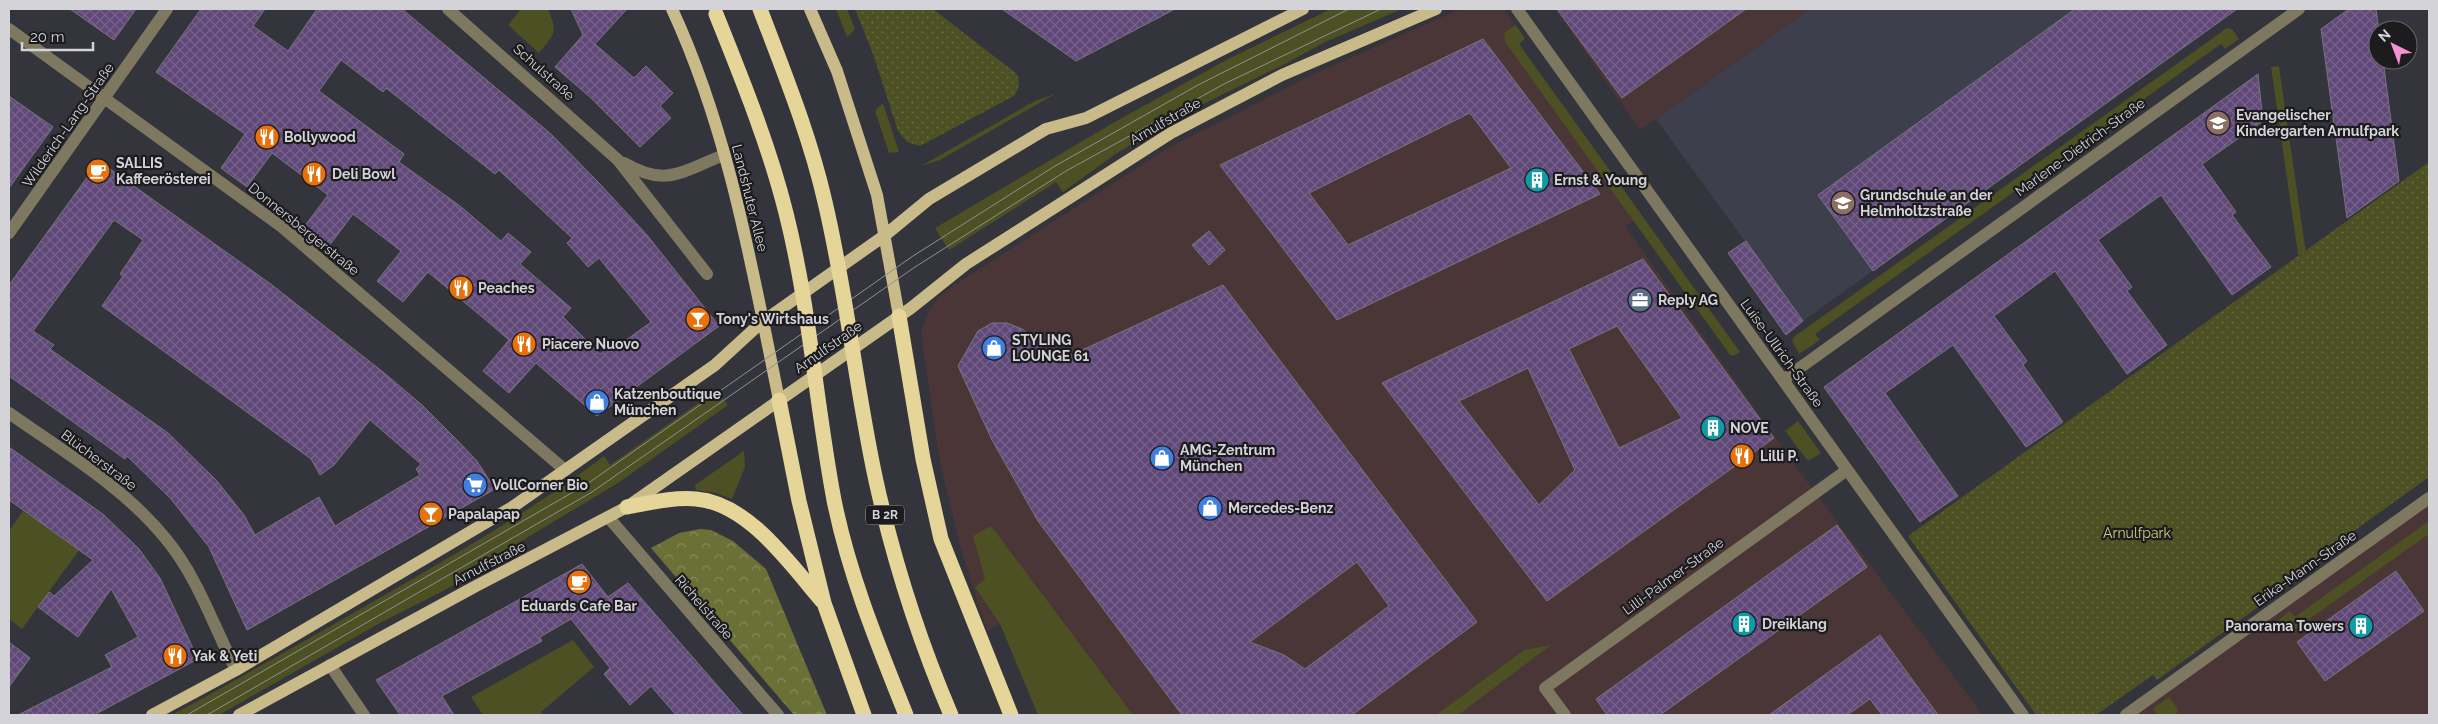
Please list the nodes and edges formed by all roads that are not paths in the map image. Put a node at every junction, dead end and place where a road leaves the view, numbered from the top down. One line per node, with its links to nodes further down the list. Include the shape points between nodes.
1 (167, 9): 13 (street, Wilderich-Lang-Straße)
2 (448, 9): 15 (street, Schulstraße)
3 (672, 9): 14 (main road, Landshuter Allee, via 690,46)
4 (760, 9): 38 (highway, B 2R, bridge, via 798,110 825,201 847,308 876,482 913,618)
5 (810, 9): 17 (main road, via 852,116 877,195)
6 (1303, 9): 17 (main road, via 1086,118 1046,130 929,199)
7 (1436, 9): 19 (main road, Arnulfstraße, via 1282,75 1171,133 966,264)
8 (1518, 9): 21 (street, Luise-Ullrich-Straße)
9 (2299, 9): 11 (street, Marlene-Dietrich-Straße)
10 (715, 11): 37 (highway, bridge, via 760,126 786,213 809,331 835,502 854,577)
11 (2284, 14): 21 (street, Marlene-Dietrich-Straße)
12 (9, 29): 13 (street, Donnersbergerstraße)
13 (106, 98): 16 (street, Wilderich-Lang-Straße); 24 (street, Donnersbergerstraße, via 282,227)
14 (724, 155): 15 (street, Schulstraße, via 671,176 653,177); 20 (main road, Landshuter Allee, via 752,265)
15 (618, 160): 18 (street, Schulstraße)
16 (9, 233)
17 (884, 236): 19 (main road); 20 (main road)
18 (707, 274)
19 (899, 316): 22 (main road, Arnulfstraße); 39 (highway, via 922,459 941,539)
20 (762, 322): 22 (main road, Landshuter Allee); 24 (main road, via 715,365)
21 (1783, 380): 25 (street, Luise-Ullrich-Straße)
22 (779, 400): 27 (main road, Arnulfstraße); 29 (highway)
23 (9, 413): 31 (street, Blücherstraße, via 123,494 166,539 185,565)
24 (565, 470): 31 (main road, via 503,513)
25 (1847, 470): 40 (street, Lilli-Palmer-Straße, via 1545,688); 41 (street, Luise-Ullrich-Straße)
26 (2429, 498): 42 (street, Erika-Mann-Straße)
27 (627, 507): 28 (main road, Arnulfstraße); 29 (highway, via 677,498 711,501 727,508 766,538)
28 (609, 518): 30 (main road, Arnulfstraße); 35 (street, Richelstraße)
29 (824, 603): 36 (highway)
30 (330, 665): 33 (main road, Arnulfstraße); 34 (street)
31 (236, 670): 32 (main road)
32 (152, 715)
33 (239, 715)
34 (364, 715)
35 (778, 715)
36 (864, 715)
37 (906, 715)
38 (952, 715)
39 (1011, 715)
40 (1565, 715)
41 (2022, 715)
42 (2126, 715)

